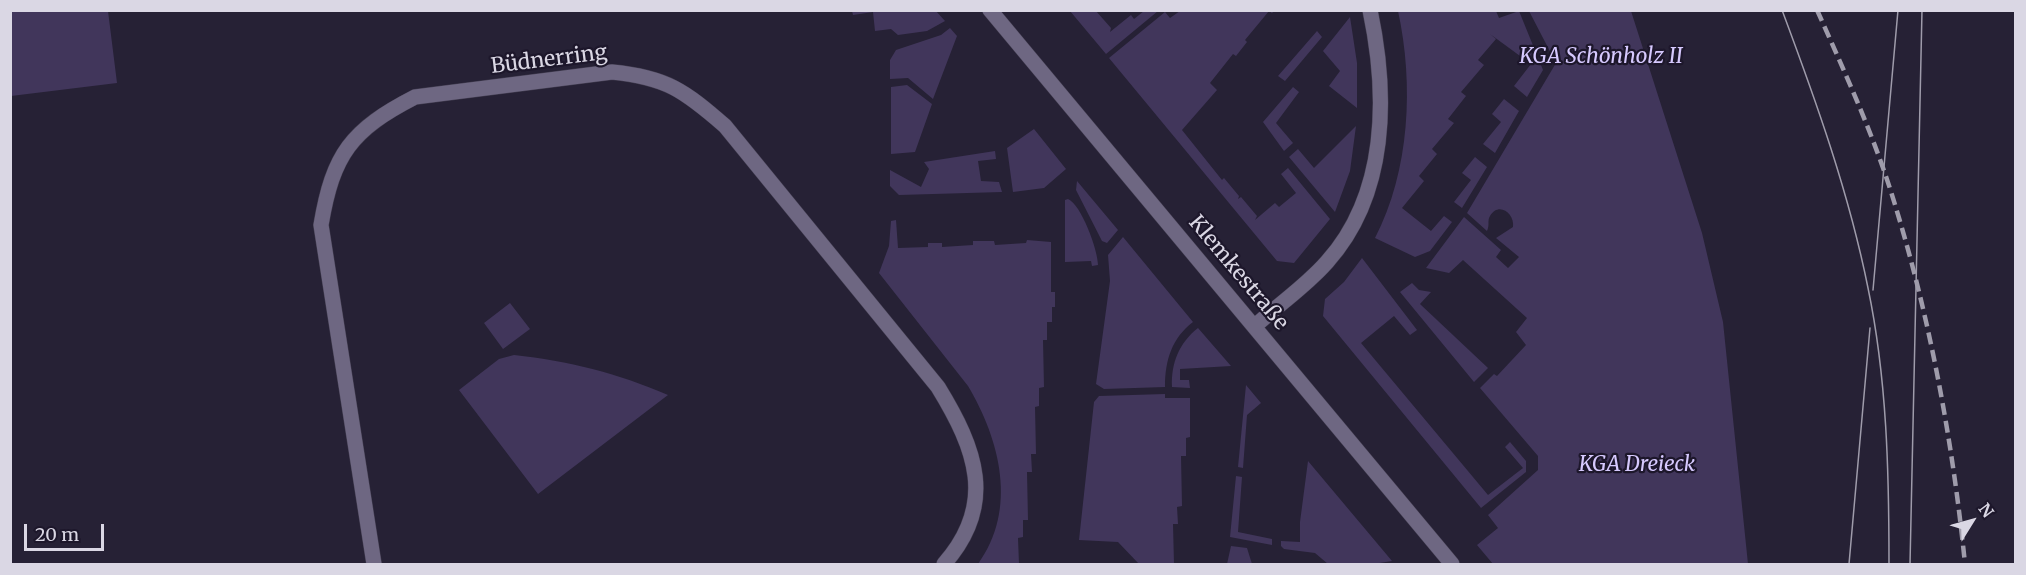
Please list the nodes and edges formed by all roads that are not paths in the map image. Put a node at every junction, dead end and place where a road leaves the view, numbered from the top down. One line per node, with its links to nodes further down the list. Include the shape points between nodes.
1 (990, 10): 3 (street, Klemkestraße)
2 (1370, 10): 3 (street, via 1381,72 1377,145 1368,189 1353,228 1326,264)
3 (1255, 326): 6 (street, Klemkestraße)
4 (374, 564): 5 (street, Büdnerring, via 321,225 327,185 337,163 355,137 387,111 415,97 612,72 645,75 668,83 724,126 938,387 965,438 977,497 972,524)
5 (944, 564)
6 (1452, 564)

